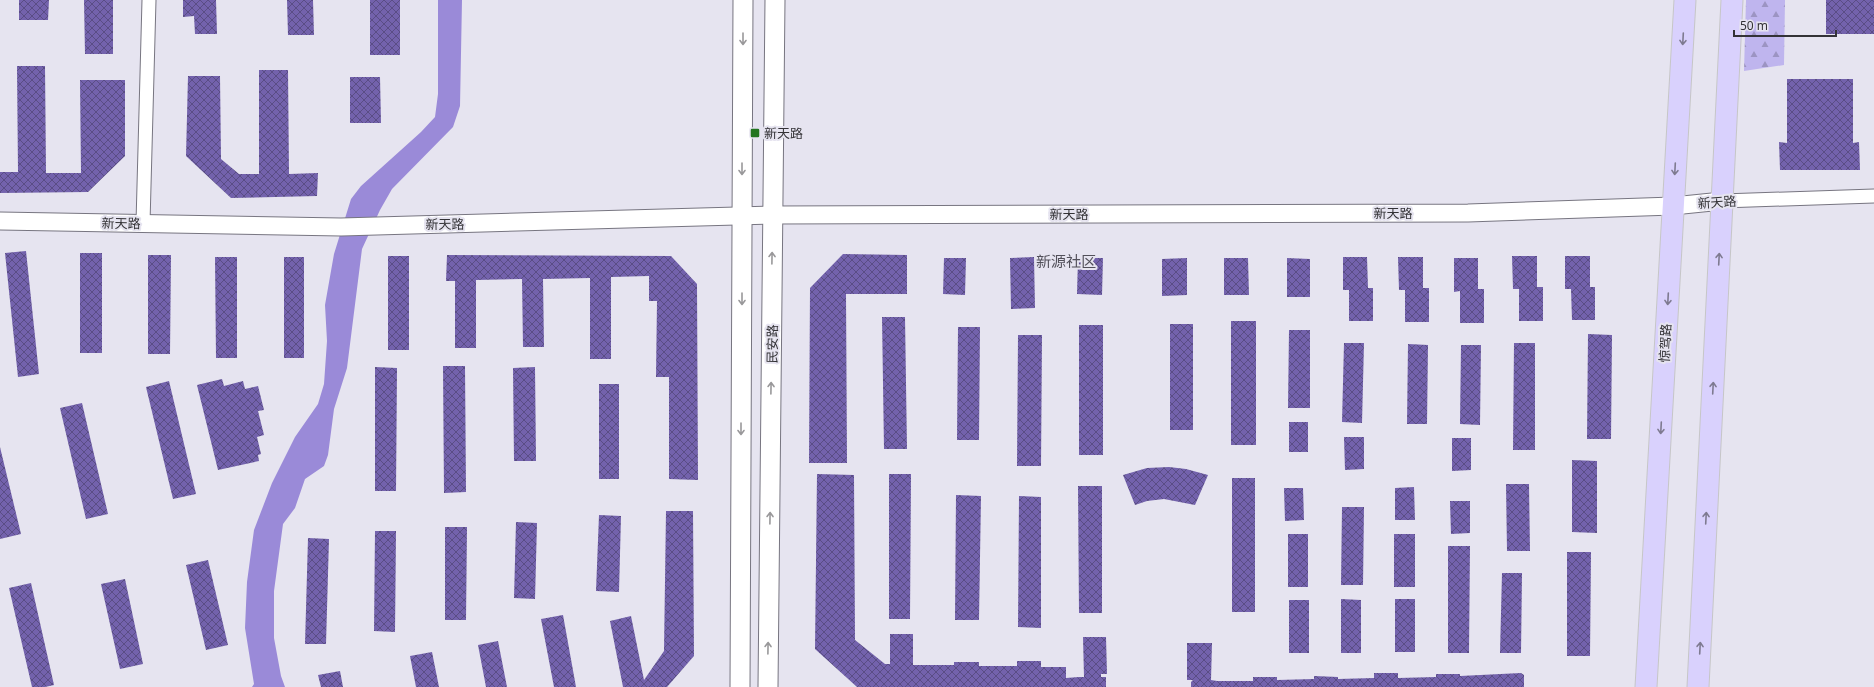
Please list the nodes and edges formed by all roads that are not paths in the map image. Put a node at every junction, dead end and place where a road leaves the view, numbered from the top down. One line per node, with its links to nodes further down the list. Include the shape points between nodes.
1 (149, 0): 12 (street)
2 (743, 0): 10 (main road, one-way to 10)
3 (775, 0): 9 (main road, 民安路)
4 (1685, 0): 8 (main road, 惊驾路, one-way to 8)
5 (1732, 0): 7 (main road)
6 (1874, 196): 7 (street, 新天路)
7 (1722, 201): 8 (street, 新天路); 16 (main road, one-way to 7)
8 (1673, 206): 9 (street, 新天路, via 1468,213); 15 (main road, 惊驾路, one-way to 15)
9 (773, 215): 10 (street, 新天路); 14 (main road, 民安路, one-way to 9)
10 (742, 217): 12 (street, 新天路, via 341,227); 13 (main road, one-way to 13)
11 (0, 221): 12 (street, 新天路)
12 (143, 224)
13 (740, 687)
14 (768, 687)
15 (1646, 687)
16 (1698, 687)

